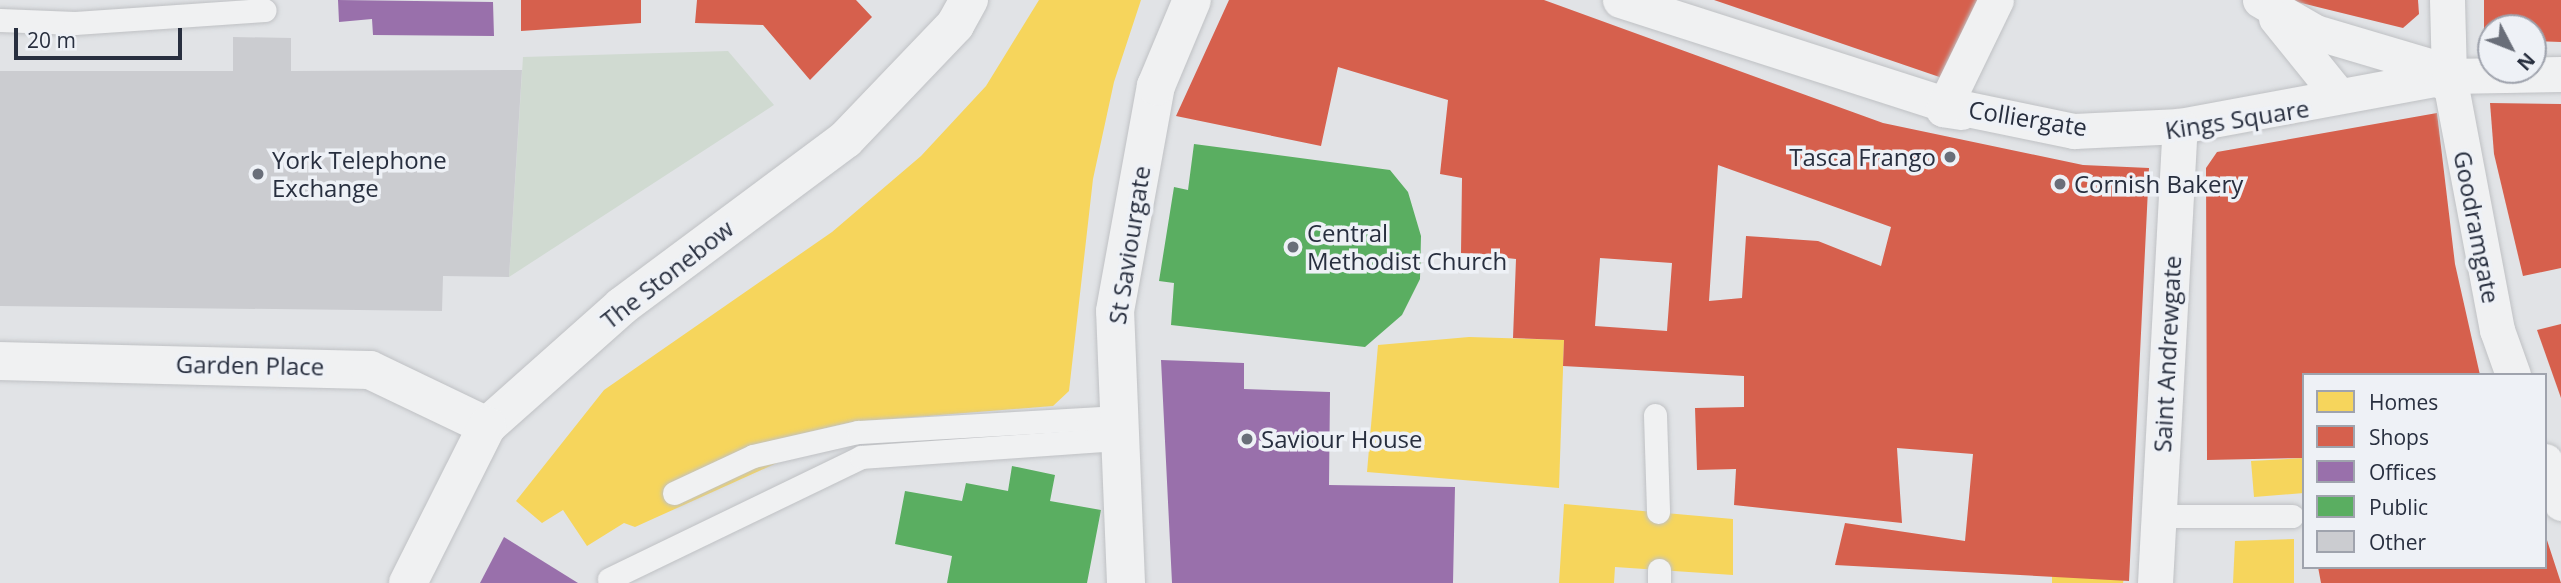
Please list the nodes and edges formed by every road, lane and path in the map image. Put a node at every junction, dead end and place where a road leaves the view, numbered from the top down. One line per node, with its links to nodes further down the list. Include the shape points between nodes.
1 (969, 0): 18 (street, The Stonebow, via 955,25 846,139 622,306)
2 (1192, 0): 19 (street, St Saviourgate, via 1153,99 1115,310)
3 (1620, 0): 13 (street, Colliergate)
4 (1996, 0): 13 (street)
5 (2246, 0): 12 (street, via 2277,19)
6 (2260, 0): 11 (street, via 2315,32 2440,69)
7 (2447, 0): 11 (street, Goodramgate)
8 (265, 10): 9 (lane, via 75,23)
9 (0, 20)
10 (2561, 74): 11 (street)
11 (2445, 77): 12 (street, Colliergate); 14 (street, Kings Square, via 2441,85); 16 (street, Goodramgate, via 2497,330)
12 (2339, 96): 14 (street, Colliergate)
13 (1946, 104): 14 (street, Colliergate, via 2074,131)
14 (2180, 128): 24 (street, Saint Andrewgate)
15 (0, 361): 18 (street, Garden Place, via 370,370)
16 (2512, 373)
17 (1655, 415): 23 (lane)
18 (487, 426): 27 (street, The Stonebow)
19 (1116, 428): 21 (lane, via 858,432 753,456); 26 (lane, via 860,457); 28 (street, St Saviourgate)
20 (2547, 466): 22 (street)
21 (674, 493)
22 (2561, 503)
23 (1658, 512)
24 (2158, 516): 25 (lane); 29 (street, Saint Andrewgate)
25 (2292, 516)
26 (609, 579)
27 (408, 583)
28 (1126, 583)
29 (2155, 583)

